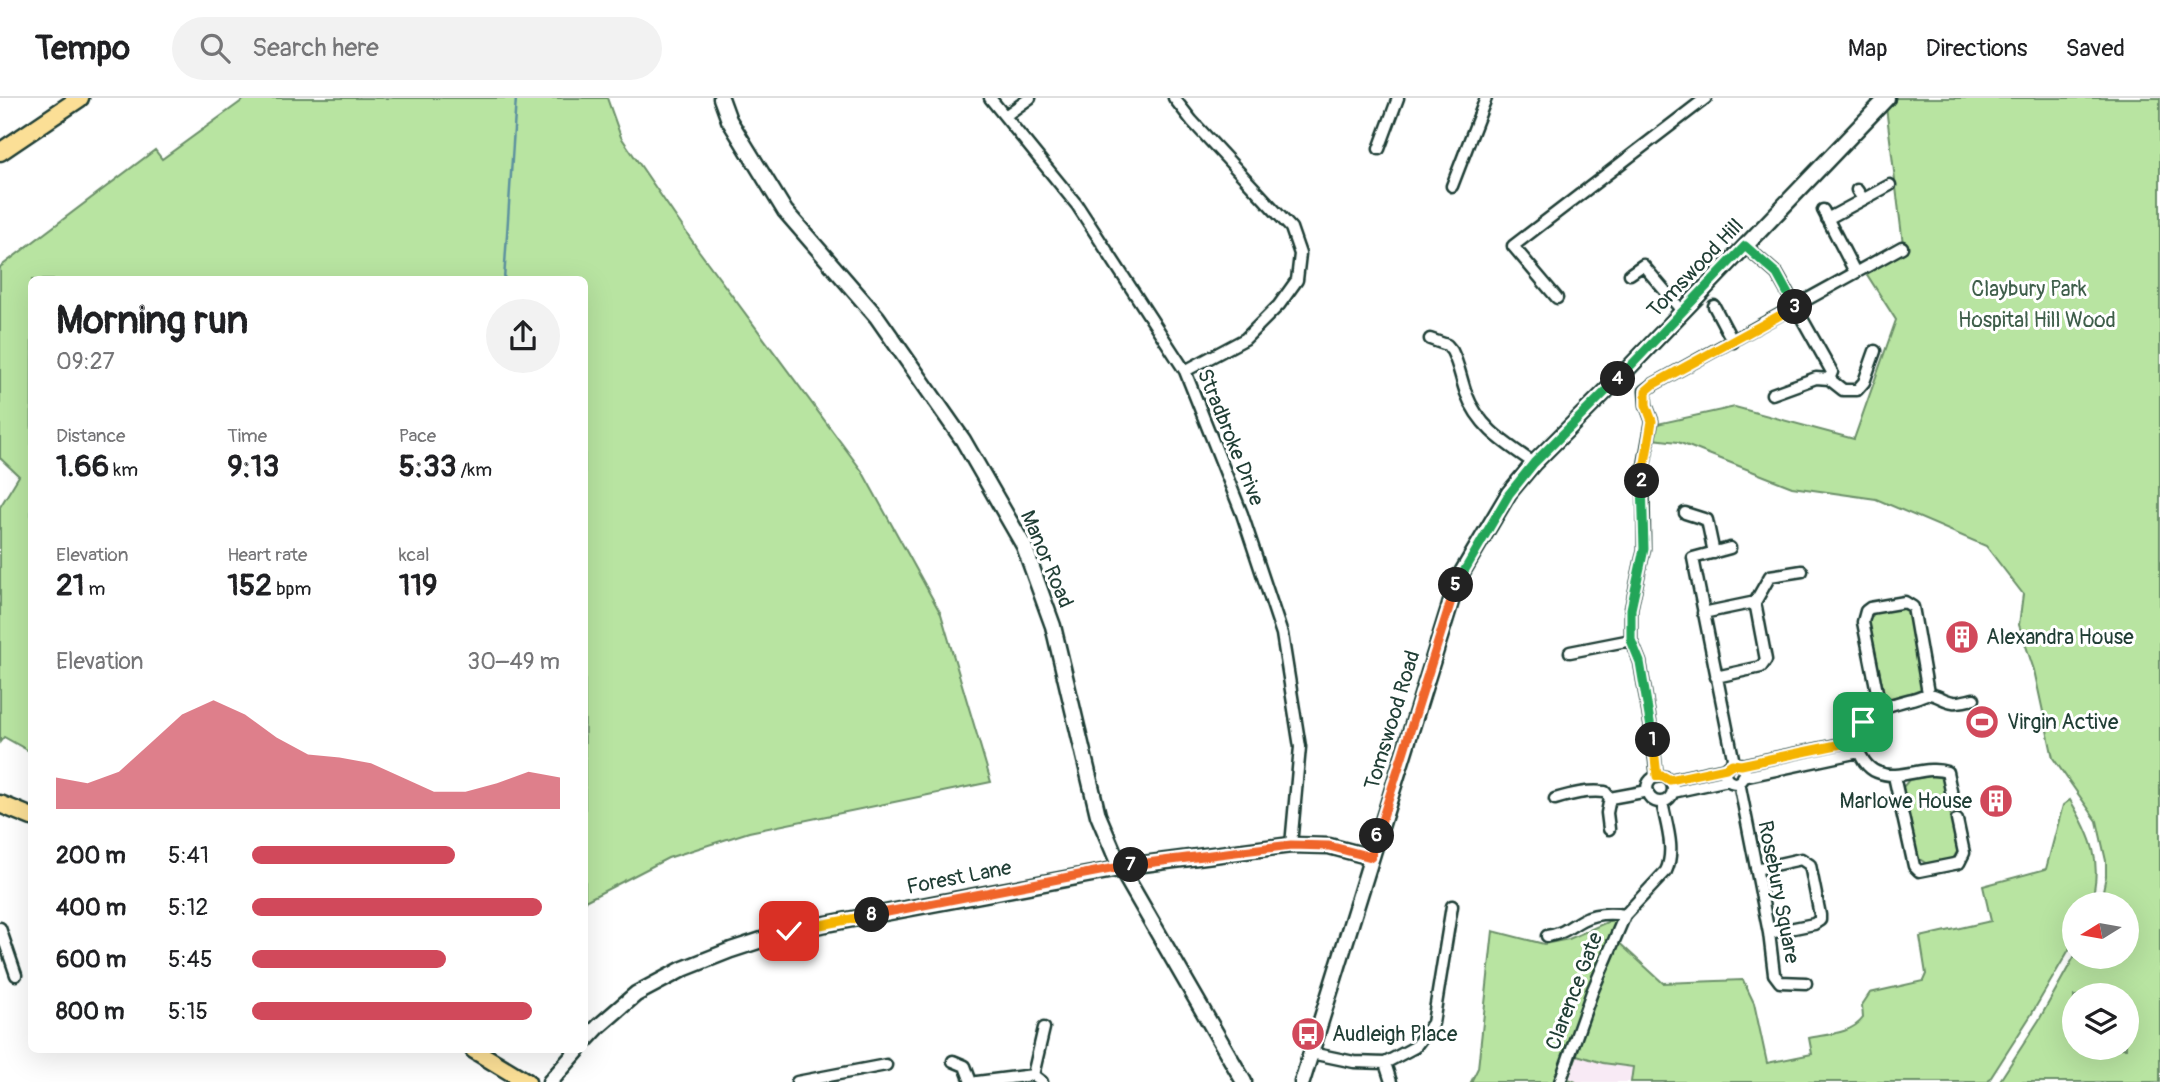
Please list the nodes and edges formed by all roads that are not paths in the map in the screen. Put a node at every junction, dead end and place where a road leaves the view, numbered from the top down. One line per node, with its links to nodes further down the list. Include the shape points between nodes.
1 (721, 98): 63 (street, Manor Road, via 729,120 785,211 877,317 963,440 1024,546 1053,626 1098,815)
2 (990, 98): 10 (street, Stradbroke Drive)
3 (1030, 98): 10 (street)
4 (1174, 98): 28 (street, via 1291,228 1300,254 1297,280 1279,305 1245,339)
5 (1398, 98): 11 (street)
6 (1486, 98): 14 (street)
7 (1706, 98): 21 (street, via 1513,246)
8 (1887, 98): 17 (street, Tomswood Hill)
9 (74, 100): 12 (main road)
10 (1005, 116): 28 (street, Stradbroke Drive, via 1077,205)
11 (1379, 149)
12 (0, 152)
13 (1890, 185): 16 (street)
14 (1452, 186)
15 (1857, 190): 16 (street)
16 (1863, 199): 19 (street, via 1825,215)
17 (1745, 246): 23 (street, via 1777,274); 24 (street, Tomswood Hill)
18 (1902, 247): 19 (street)
19 (1855, 272): 23 (street)
20 (1630, 274): 24 (street, via 1643,265)
21 (1557, 298)
22 (1714, 306): 26 (street)
23 (1795, 307): 26 (street); 29 (street)
24 (1683, 312): 31 (street, Tomswood Hill)
25 (1430, 340): 31 (street, via 1447,345 1452,352 1475,413 1485,426)
26 (1733, 342): 38 (street, via 1646,391 1652,421 1643,471 1644,549 1631,609)
27 (1875, 351): 29 (street, via 1857,390 1843,390)
28 (1185, 371): 61 (street, Stradbroke Drive, via 1242,514 1282,634 1300,747)
29 (1831, 376): 30 (street)
30 (1772, 394)
31 (1533, 465): 62 (street, Tomswood Road, via 1509,494 1458,579)
32 (1685, 513): 34 (street, via 1707,520)
33 (1730, 548): 34 (street)
34 (1714, 552): 37 (street, via 1693,558)
35 (1802, 571): 36 (street, via 1770,576)
36 (1754, 604): 37 (street); 40 (street, via 1766,660 1761,667)
37 (1703, 613): 40 (street)
38 (1631, 640): 39 (street); 47 (street, via 1640,662)
39 (1570, 652)
40 (1716, 677): 46 (street)
41 (1928, 693): 42 (street, via 1954,703); 43 (street); 43 (street, via 1913,607 1905,602 1870,608 1863,622)
42 (1974, 699)
43 (1880, 707): 44 (street, via 1863,722)
44 (1856, 741): 45 (street); 46 (street)
45 (1859, 752): 48 (street, via 1875,771); 50 (street)
46 (1734, 766): 49 (street); 50 (street, via 1744,770); 50 (street, via 1726,776)
47 (1657, 776): 49 (street); 51 (street, via 1650,780)
48 (1894, 776): 55 (street, via 1939,769 1947,772); 59 (street, via 1914,866 1919,871 1959,863 1964,853)
49 (1670, 780): 52 (street)
50 (1737, 780): 52 (street); 64 (street, Rosebury Square)
51 (1648, 791): 54 (street); 56 (street)
52 (1673, 792): 56 (street)
53 (1555, 799): 54 (street, via 1594,790 1605,792)
54 (1610, 799): 60 (street)
55 (1953, 800)
56 (1662, 802): 66 (street, Clarence Gate, via 1670,864)
57 (0, 804): 58 (main road)
58 (28, 815)
59 (1957, 820)
60 (1609, 829)
61 (1291, 845): 62 (street, Forest Lane, via 1329,846); 63 (street, Forest Lane)
62 (1371, 857): 76 (street, Tomswood Road)
63 (1120, 867): 73 (street, Forest Lane, via 789,931 731,950 636,993); 87 (street, Manor Road)
64 (1756, 869): 68 (street, Rosebury Square); 68 (street, via 1806,861 1821,915 1814,924)
65 (1452, 906): 78 (street, via 1433,1023 1415,1047)
66 (1625, 915): 69 (street, Clarence Gate, via 1596,915); 90 (street, Clarence Gate)
67 (0, 928): 70 (street)
68 (1769, 933): 71 (street, Rosebury Square, via 1776,978)
69 (1546, 936)
70 (16, 975)
71 (1806, 983)
72 (1044, 1028): 81 (street)
73 (588, 1038)
74 (479, 1053): 82 (main road)
75 (575, 1053): 83 (street)
76 (1311, 1053): 78 (street); 88 (street, Tomswood Road)
77 (953, 1061): 85 (street, via 965,1066)
78 (1385, 1063): 89 (street)
79 (886, 1065): 80 (street)
80 (846, 1077): 84 (street)
81 (1037, 1079): 86 (street)
82 (527, 1082)
83 (550, 1082)
84 (797, 1082)
85 (971, 1082)
86 (977, 1082)
87 (1244, 1082)
88 (1302, 1082)
89 (1391, 1082)
90 (1560, 1082)

